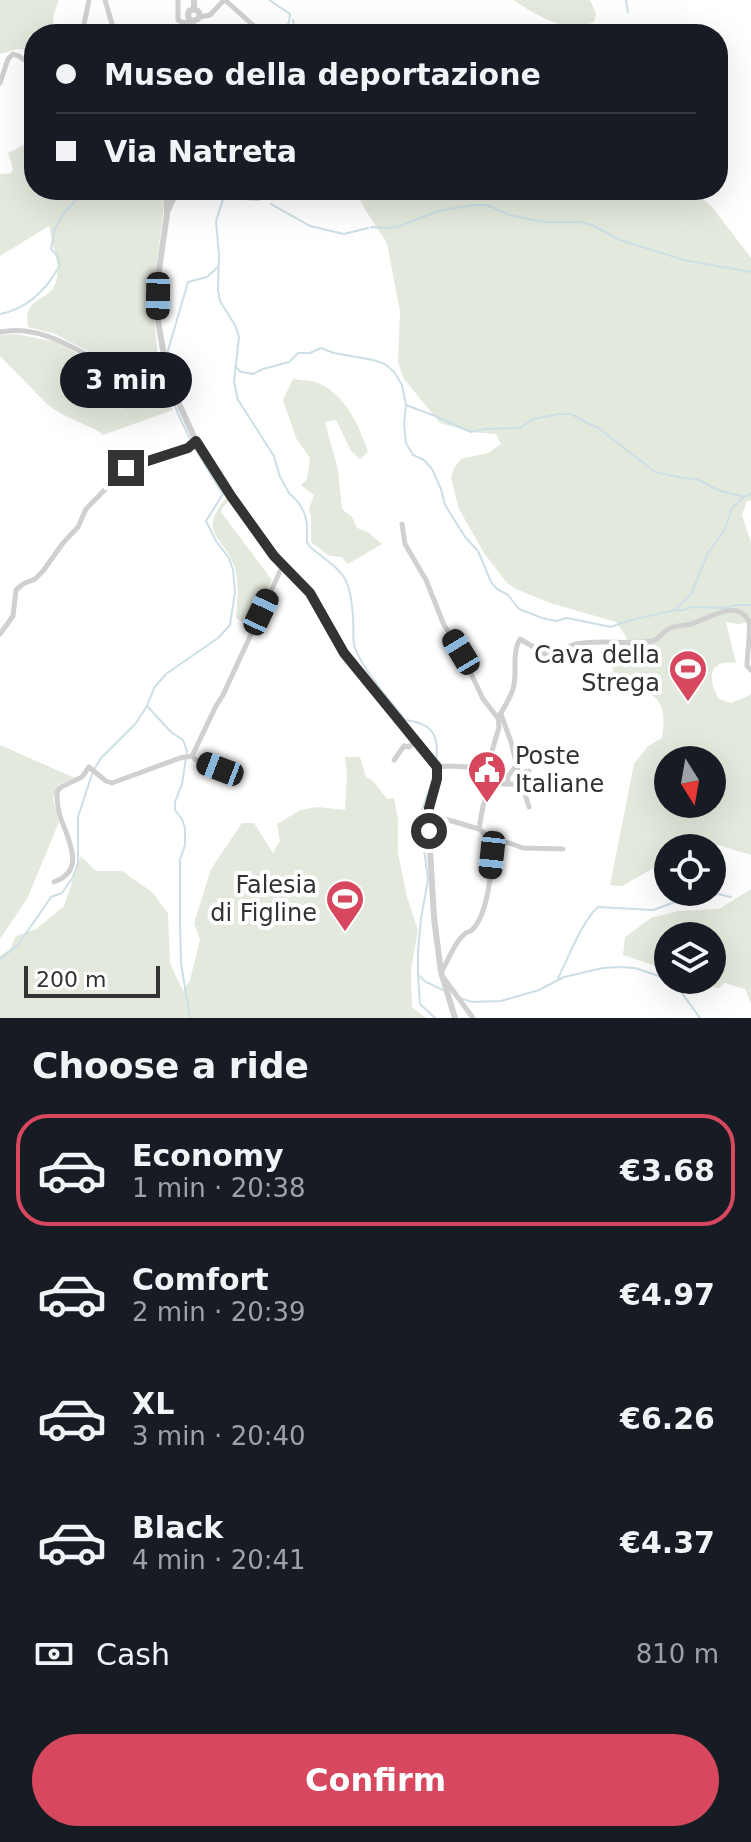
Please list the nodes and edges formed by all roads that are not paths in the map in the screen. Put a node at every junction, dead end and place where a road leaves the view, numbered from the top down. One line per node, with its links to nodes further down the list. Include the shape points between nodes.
1 (89, 0): 7 (street)
2 (105, 0): 8 (street)
3 (178, 0): 6 (street, via 179,21)
4 (194, 0): 6 (street, via 188,15)
5 (224, 0): 6 (street, via 210,15); 10 (street)
6 (196, 19): 9 (street)
7 (84, 24)
8 (112, 24)
9 (195, 24)
10 (252, 24)
11 (24, 60): 12 (street, via 13,54)
12 (0, 83)
13 (171, 200): 15 (street, via 158,277 157,314)
14 (0, 332): 15 (street, via 46,336 129,374)
15 (166, 363): 16 (street)
16 (194, 443): 18 (street); 19 (street, via 126,468 86,509 43,571 16,590 13,616)
17 (402, 524): 21 (street, via 405,544 444,625 483,699)
18 (282, 567): 22 (street, via 310,593 344,653); 23 (street)
19 (0, 634)
20 (751, 670): 21 (street, via 750,622 734,611 670,628 657,640 574,644 554,657 520,639 512,691)
21 (499, 715): 25 (street); 27 (street)
22 (415, 741): 24 (street); 26 (street)
23 (192, 756): 28 (street); 38 (street, via 112,783 89,767 82,777 61,787 60,818 73,857 71,869)
24 (394, 760)
25 (517, 765): 30 (street); 32 (street, via 508,776)
26 (436, 766): 27 (street); 34 (street)
27 (489, 768): 31 (street)
28 (220, 769)
29 (529, 771): 30 (street)
30 (519, 774): 32 (street)
31 (492, 783): 32 (street); 35 (street)
32 (511, 784): 33 (street, via 522,785)
33 (529, 807)
34 (428, 814): 35 (street); 39 (street)
35 (479, 829): 37 (street, via 487,836)
36 (563, 849): 37 (street, via 494,841)
37 (492, 855): 39 (street, via 488,894 479,917)
38 (54, 882)
39 (441, 973): 40 (street); 41 (street)
40 (455, 1018)
41 (473, 1018)

